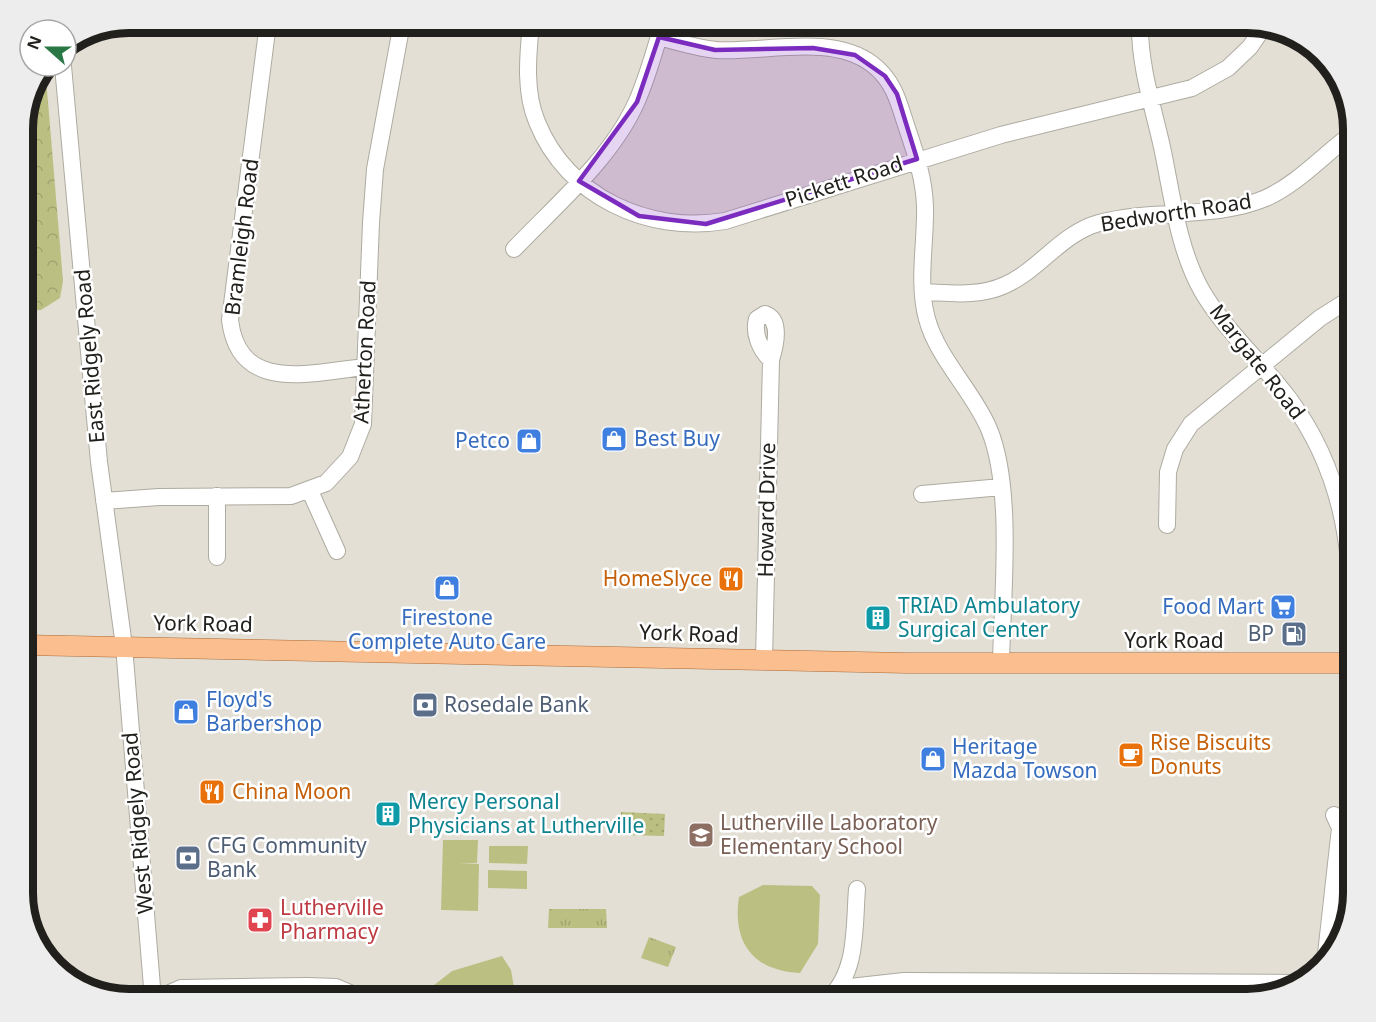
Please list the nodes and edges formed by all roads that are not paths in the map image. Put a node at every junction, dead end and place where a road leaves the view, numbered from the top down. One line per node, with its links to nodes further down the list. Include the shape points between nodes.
1 (267, 33): 19 (street, Bramleigh Road, via 230,320 232,338 247,362 273,374)
2 (400, 33): 19 (street, Atherton Road, via 375,169)
3 (530, 33): 12 (street, Pickett Road, via 527,62 536,122 560,161)
4 (660, 33): 12 (street, via 637,102 608,147)
5 (669, 33): 11 (street, via 715,50 813,48 855,55 885,76 897,94)
6 (1141, 33): 9 (street, Margate Road)
7 (1258, 34): 9 (street, Pickett Road, via 1218,76 1192,88)
8 (64, 78): 25 (street, East Ridgely Road)
9 (1151, 98): 11 (street, Pickett Road); 13 (street, Margate Road)
10 (1343, 141): 13 (street, Bedworth Road, via 1267,198 1237,207)
11 (917, 159): 12 (street, Pickett Road, via 706,224 686,225 639,216 598,196); 15 (street, via 925,207)
12 (579, 181): 14 (street)
13 (1177, 213): 15 (street, Bedworth Road, via 1118,219 1085,229 1021,276 991,290); 18 (street, Margate Road, via 1200,287 1217,315)
14 (514, 249)
15 (924, 292): 21 (street, via 931,331 988,427)
16 (1343, 303): 18 (street)
17 (771, 360): 31 (street, Howard Drive)
18 (1260, 366): 20 (street, Margate Road, via 1290,400); 26 (street, via 1200,415 1182,437 1168,472)
19 (365, 367): 22 (street, Atherton Road, via 359,440 339,472)
20 (1343, 485)
21 (1002, 487): 23 (street); 33 (street)
22 (310, 490): 24 (street, Atherton Road, via 271,497); 27 (street)
23 (922, 494)
24 (217, 496): 25 (street, Atherton Road); 28 (street)
25 (104, 501): 30 (street, East Ridgely Road)
26 (1167, 525)
27 (337, 551)
28 (216, 557)
29 (33, 645): 30 (main road, York Road)
30 (124, 646): 31 (main road, York Road); 38 (street, West Ridgely Road)
31 (764, 660): 33 (main road, York Road)
32 (1343, 663): 33 (main road, York Road)
33 (1001, 664)
34 (1334, 816): 36 (street, via 1340,828)
35 (857, 889): 41 (street, via 851,956)
36 (1327, 946)
37 (1280, 983): 42 (street, via 904,981)
38 (154, 989)
39 (179, 989): 40 (street)
40 (341, 989)
41 (836, 989)
42 (861, 989)

